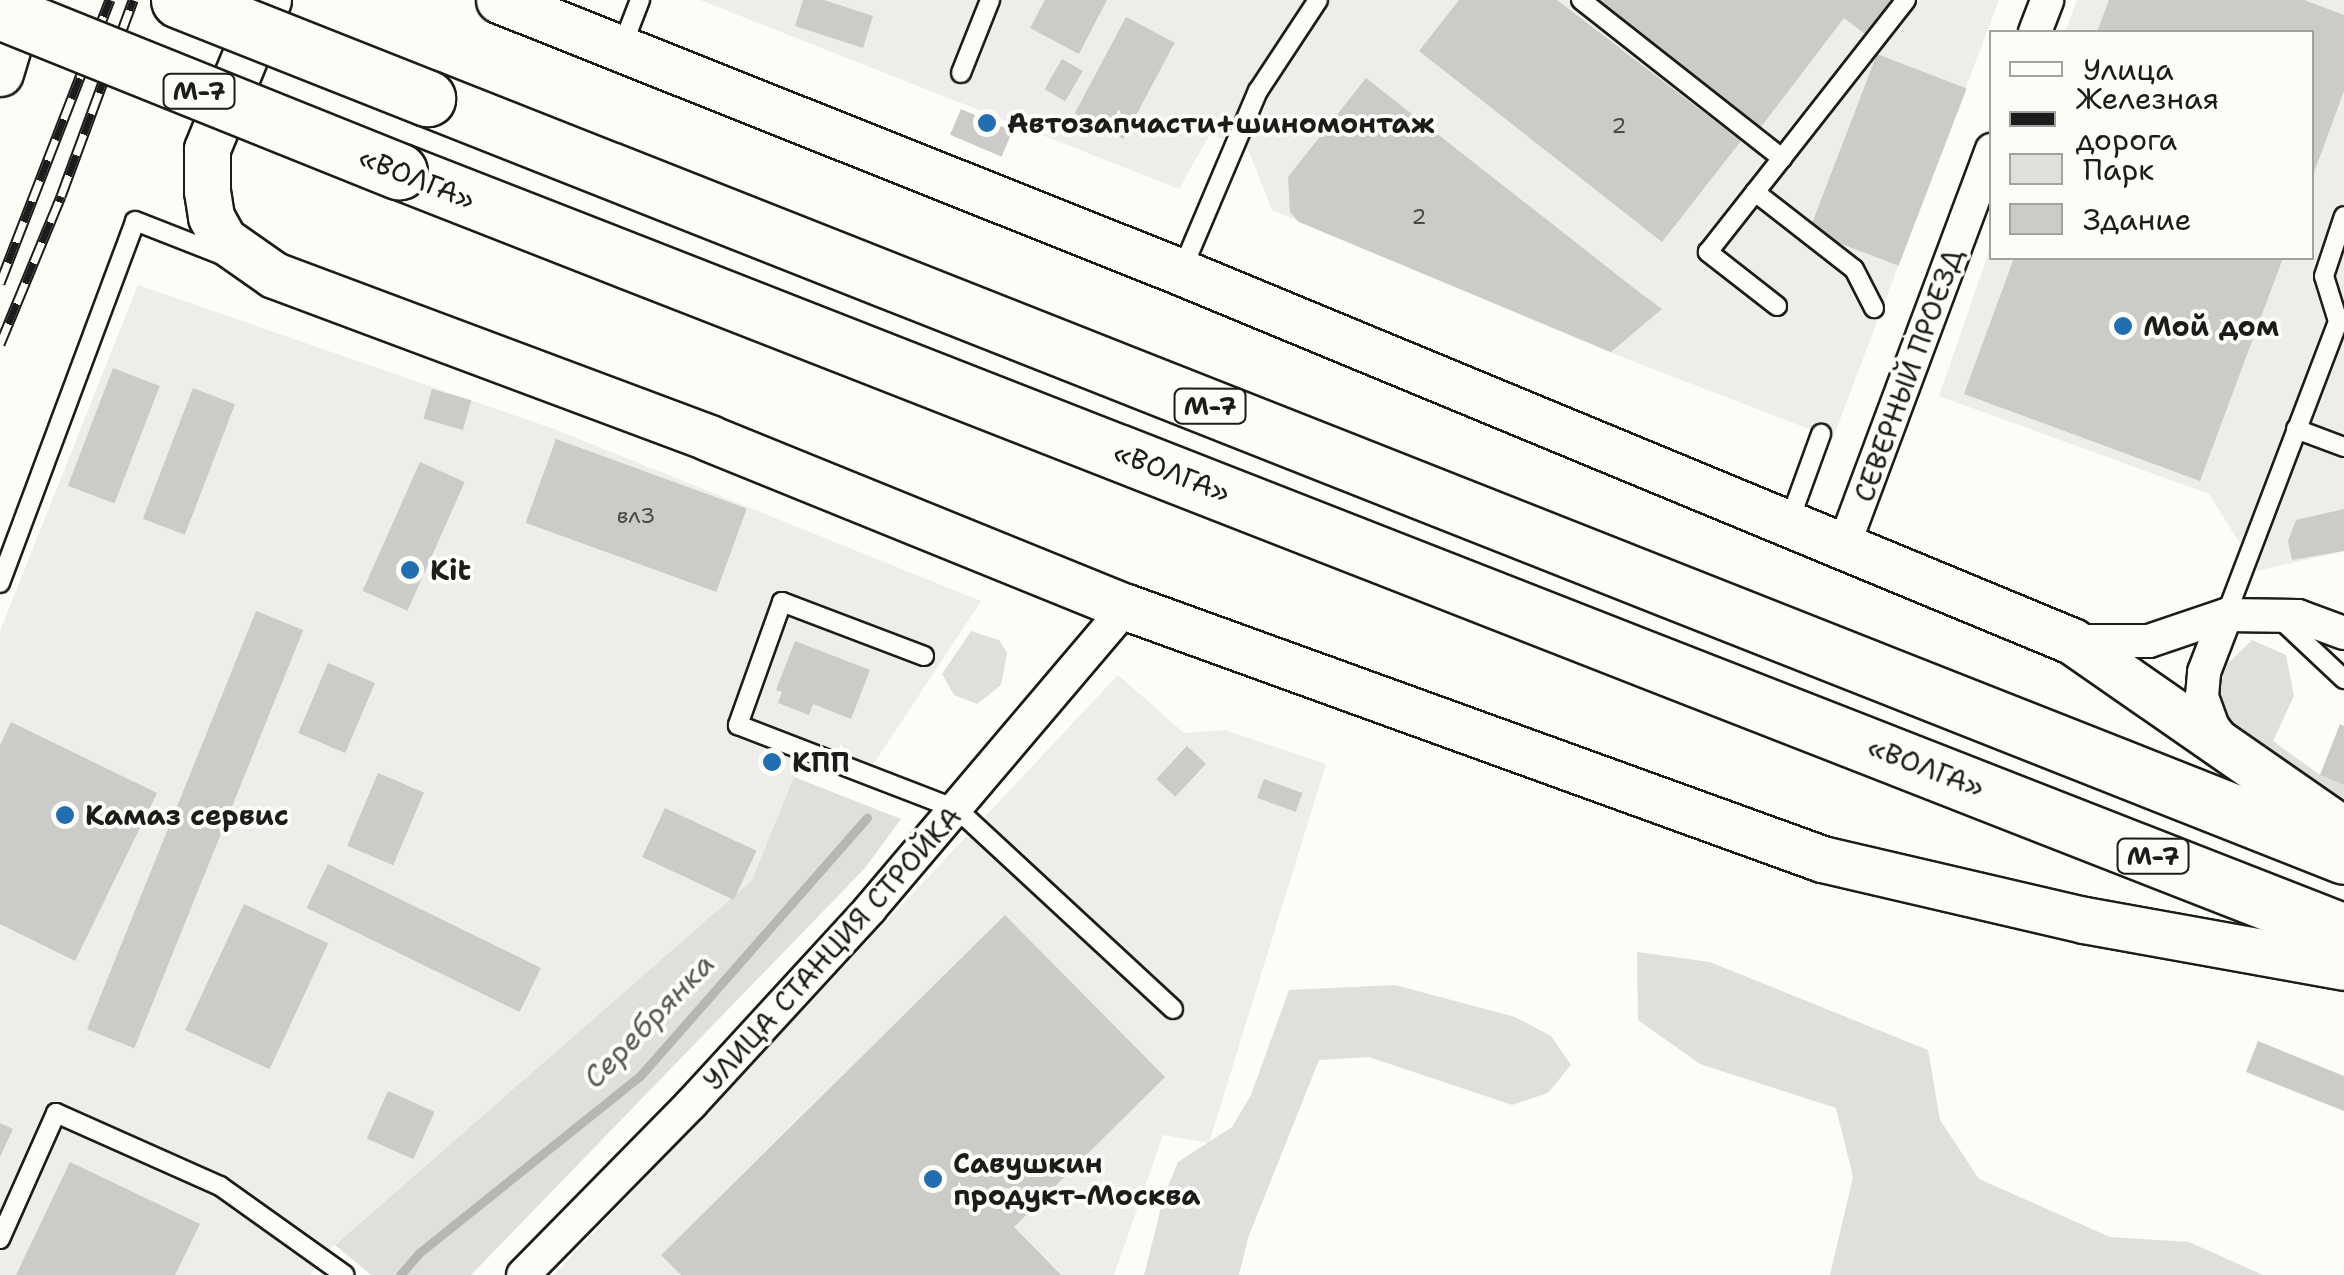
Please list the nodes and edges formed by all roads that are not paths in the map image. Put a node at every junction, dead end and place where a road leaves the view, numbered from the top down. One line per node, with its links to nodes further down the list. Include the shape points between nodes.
1 (22, 0): 14 (street)
2 (179, 0): 41 (highway, М-7, bridge)
3 (268, 0): 21 (street, via 207,149 207,191 224,240)
4 (499, 0): 13 (street)
5 (640, 0): 13 (lane)
6 (990, 0): 15 (lane)
7 (1318, 0): 20 (lane, via 1258,91)
8 (1581, 0): 16 (lane)
9 (1906, 0): 16 (lane)
10 (2047, 0): 12 (street)
11 (0, 11): 42 (highway, «ВОЛГА» / М-7, bridge)
12 (2036, 30)
13 (620, 50): 20 (street)
14 (0, 73)
15 (961, 73)
16 (1782, 158): 18 (lane)
17 (1989, 158): 29 (street, СЕВЕРНЫЙ ПРОЕЗД)
18 (1756, 192): 22 (lane, via 1708,252); 23 (lane, via 1854,269)
19 (2344, 216): 24 (lane, via 2324,276)
20 (1181, 272): 28 (street)
21 (274, 275): 30 (lane, via 135,222); 31 (street, via 709,438)
22 (1777, 306)
23 (1874, 308)
24 (2341, 322): 25 (lane)
25 (2296, 429): 27 (lane); 33 (lane)
26 (1822, 434): 28 (lane)
27 (2344, 448)
28 (1789, 522): 29 (street)
29 (1844, 545): 35 (street)
30 (0, 583)
31 (1126, 607): 39 (street, УЛИЦА СТАНЦИЯ СТРОЙКА); 43 (street, via 1822,859 2084,920)
32 (2276, 615): 33 (street); 34 (street); 37 (lane)
33 (2226, 616): 35 (street, via 2150,640); 38 (street, via 2202,696)
34 (2344, 633)
35 (2072, 642): 38 (street)
36 (924, 656): 39 (lane, via 782,602 738,725)
37 (2344, 679)
38 (2234, 755): 40 (street)
39 (958, 810): 44 (lane); 47 (street, УЛИЦА СТАНЦИЯ СТРОЙКА, via 691,1104)
40 (2344, 830)
41 (2344, 856)
42 (2344, 932)
43 (2344, 967)
44 (1173, 1008)
45 (0, 1240): 46 (lane, via 56,1113 220,1186)
46 (345, 1275)
47 (523, 1275)

